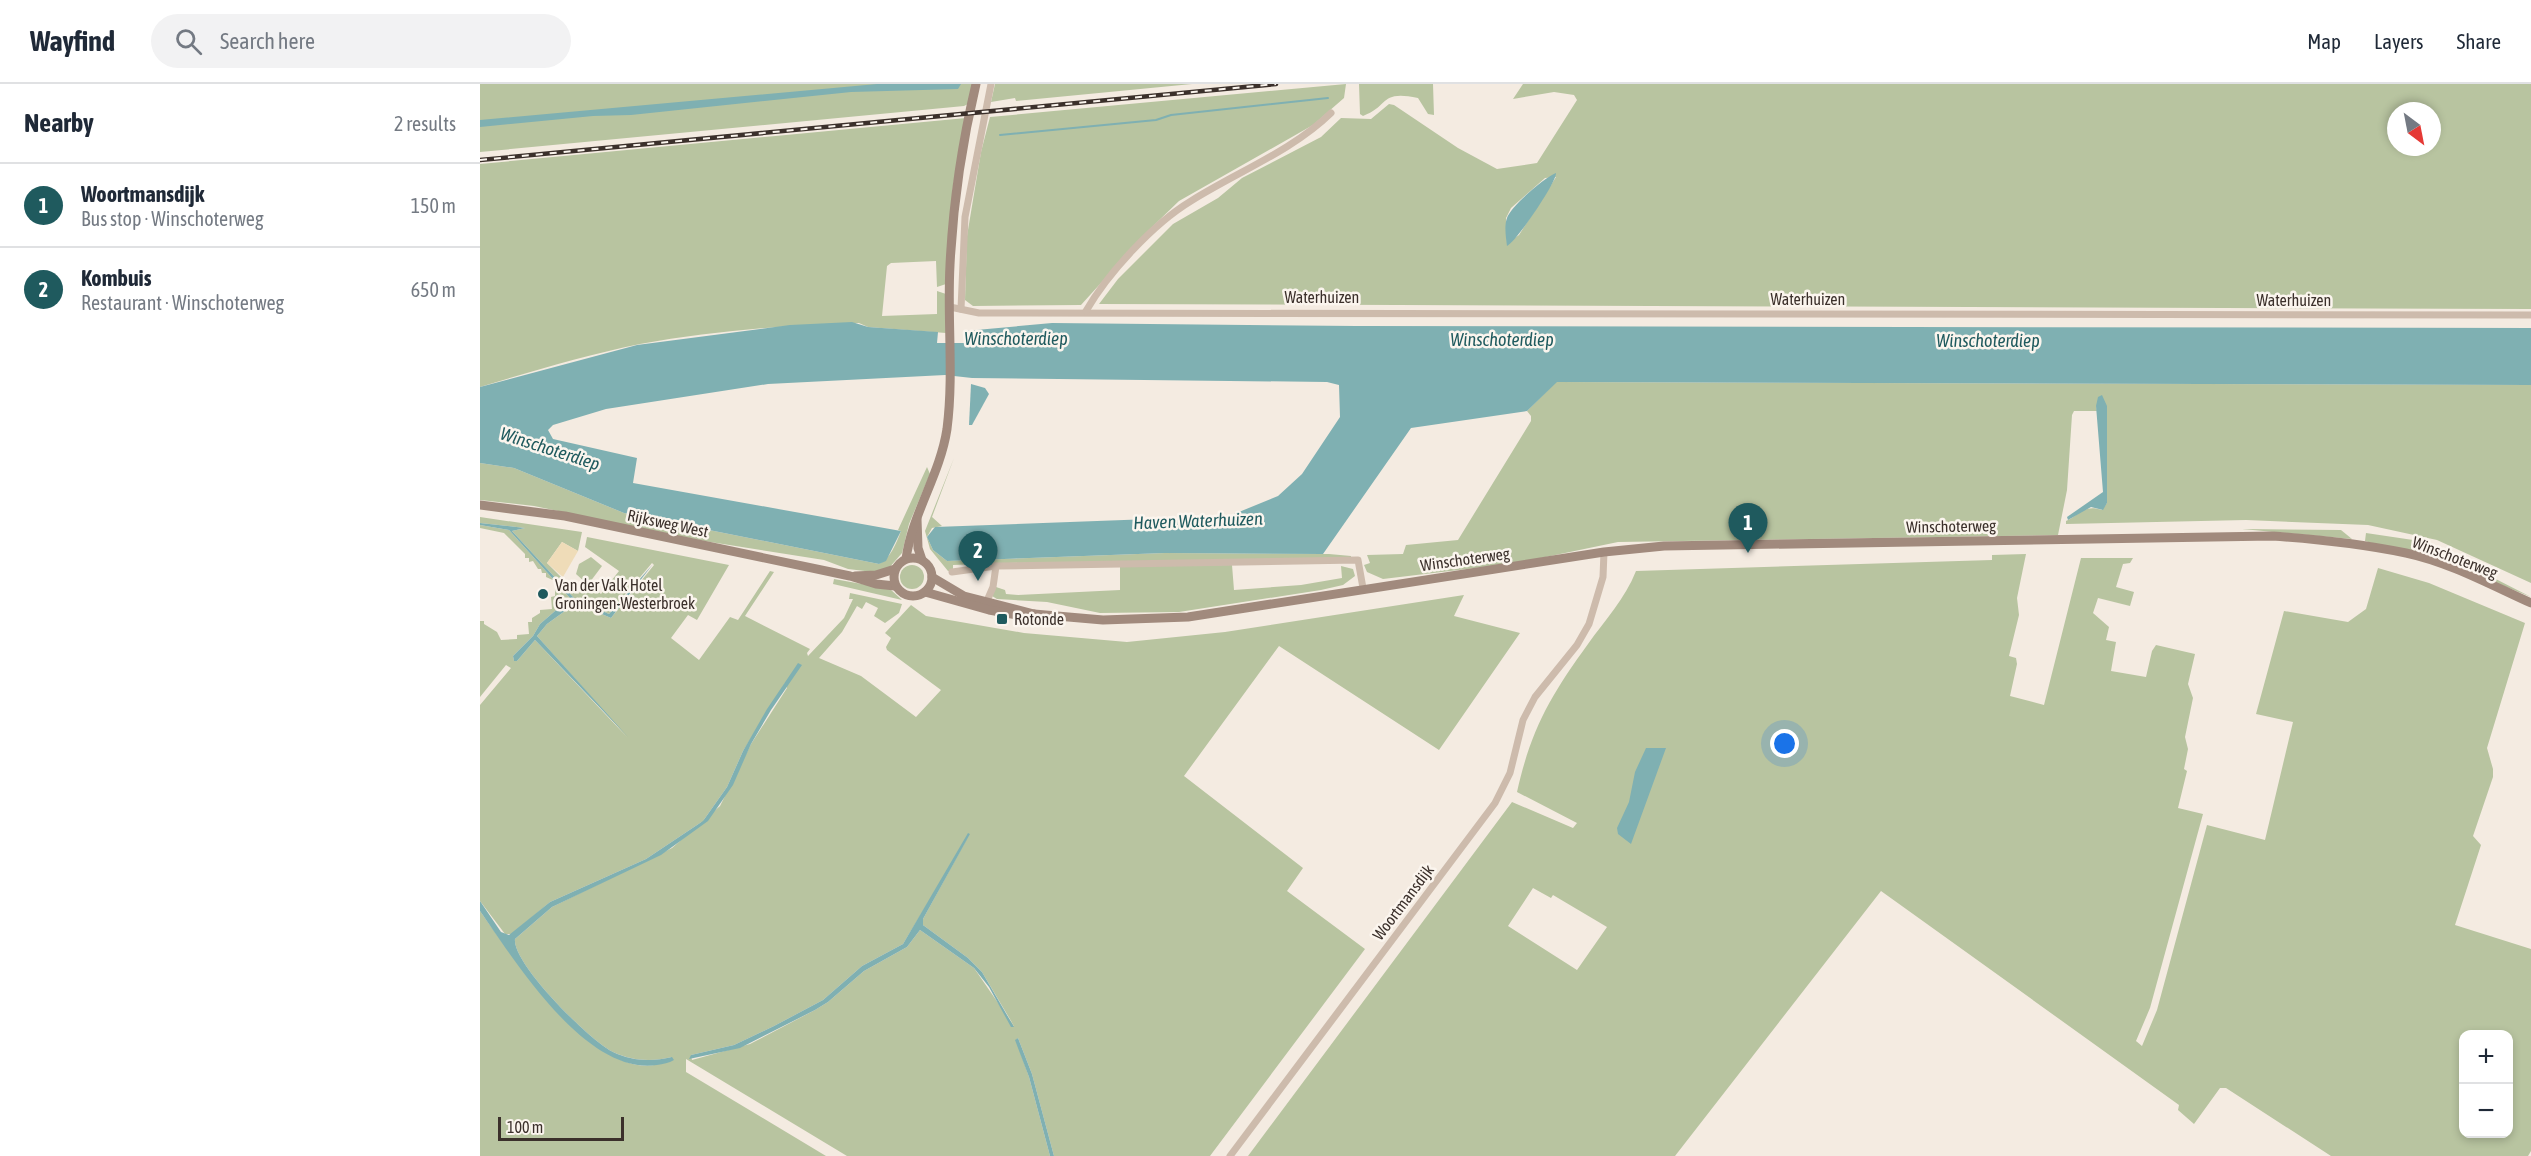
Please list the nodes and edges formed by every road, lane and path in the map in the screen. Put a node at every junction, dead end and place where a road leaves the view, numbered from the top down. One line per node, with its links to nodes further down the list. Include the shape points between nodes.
1 (976, 84): 4 (main road, via 957,181)
2 (991, 84): 5 (street, via 965,217)
3 (1331, 113): 6 (street, via 1310,132 1163,221)
4 (950, 307): 5 (street, Waterhuizen); 9 (main road, via 951,376 944,443)
5 (961, 309): 6 (street, Waterhuizen, via 979,313)
6 (1086, 311): 7 (street, Waterhuizen)
7 (2531, 315)
8 (480, 505): 16 (main road, Rijksweg West, via 565,516)
9 (917, 519): 11 (main road); 12 (main road)
10 (1604, 552): 19 (main road, Winschoterweg); 22 (main road, Winschoterweg, via 1675,546 2272,536 2408,553); 24 (street, Woortmansdijk, via 1603,577 1589,624 1535,697 1523,720 1510,773 1495,803)
11 (906, 559): 12 (main road); 14 (main road)
12 (922, 560): 17 (main road)
13 (996, 566): 15 (street); 19 (street, via 1358,560); 21 (street)
14 (895, 569): 16 (main road, Rijksweg West); 18 (main road)
15 (952, 572)
16 (850, 576): 18 (main road, Rijksweg West)
17 (932, 577): 20 (main road); 21 (main road, Winschoterweg, via 954,591)
18 (896, 586): 20 (main road, via 908,596)
19 (1363, 588): 23 (main road, Winschoterweg, via 1188,617 1103,620)
20 (925, 591): 23 (main road, Winschoterweg, via 989,610 1022,616)
21 (986, 603): 23 (main road, Winschoterweg)
22 (2531, 603)
23 (1034, 614)
24 (1230, 1156)

